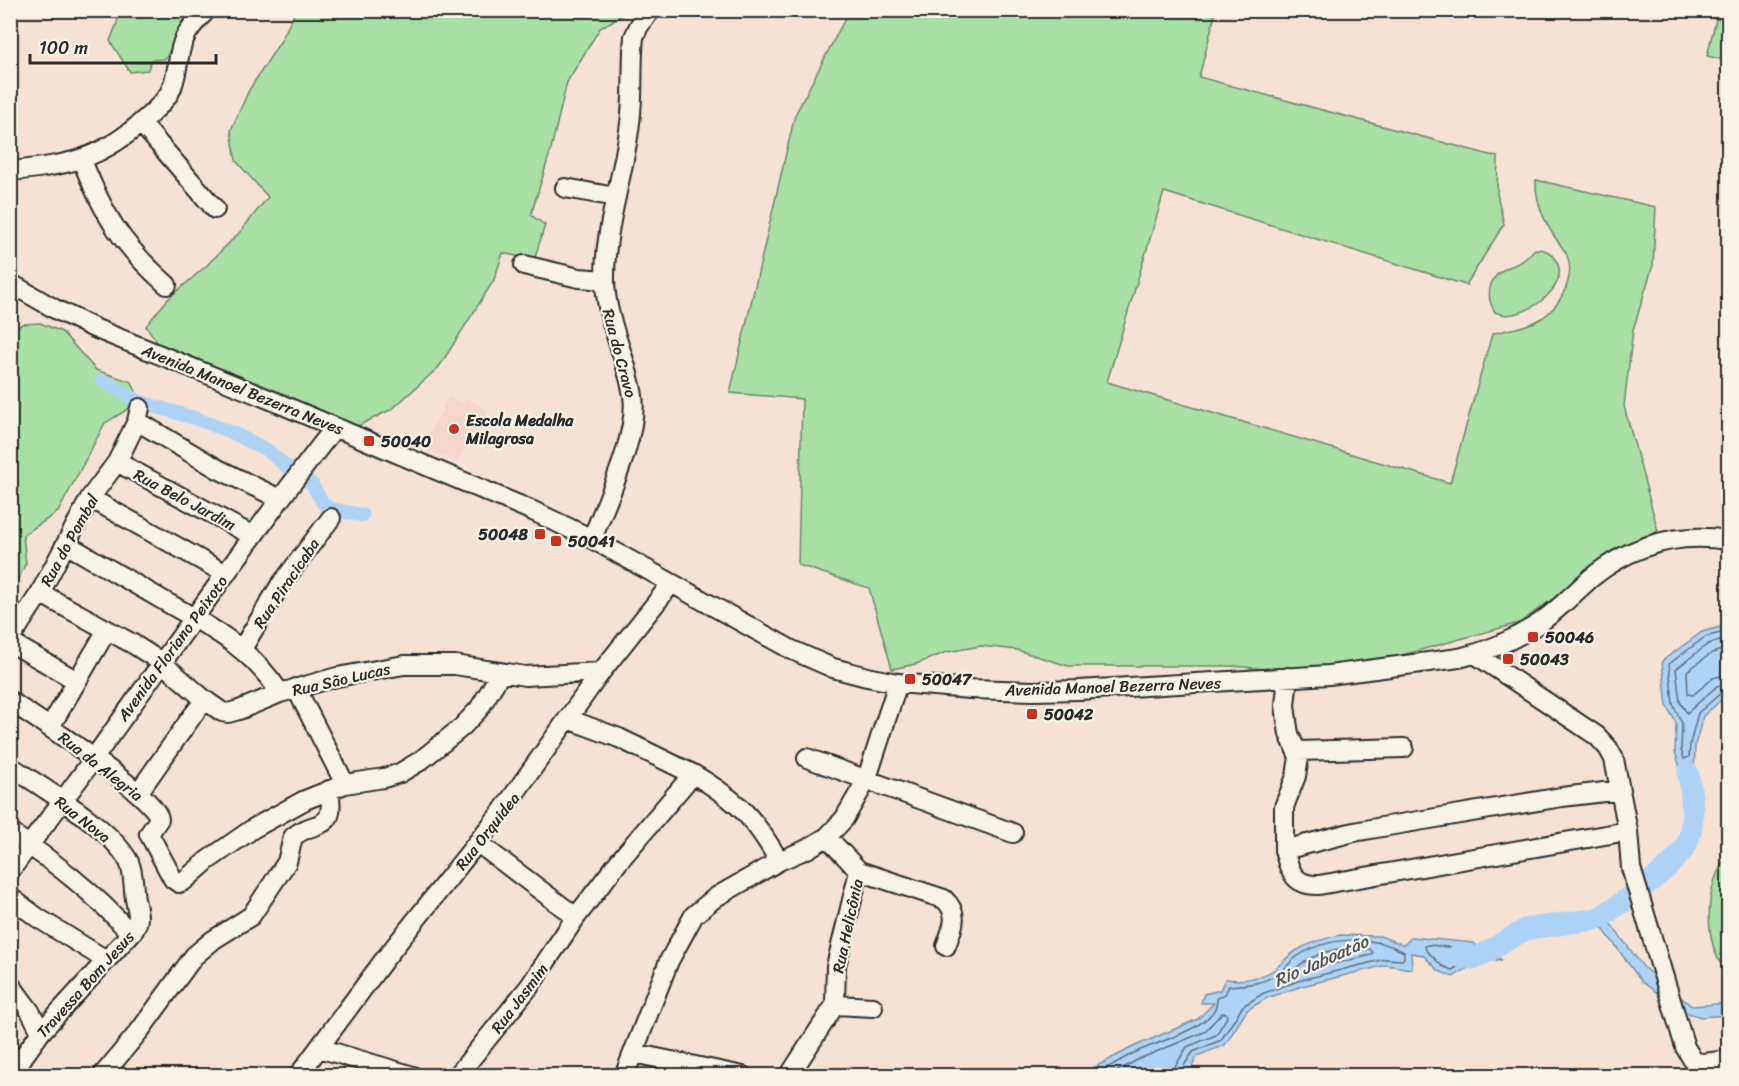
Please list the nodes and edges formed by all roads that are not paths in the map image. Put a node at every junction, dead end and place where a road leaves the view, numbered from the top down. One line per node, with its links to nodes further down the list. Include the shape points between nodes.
1 (207, 10): 3 (street, via 181,45 169,93)
2 (651, 10): 7 (street, Rua do Cravo, via 634,37 630,124)
3 (141, 123): 4 (street, via 111,146); 8 (street)
4 (82, 160): 5 (street); 12 (street, via 115,229)
5 (10, 171)
6 (565, 189): 7 (street)
7 (616, 197): 10 (street, Rua do Cravo)
8 (215, 209)
9 (524, 265): 10 (street)
10 (605, 280): 19 (street, Rua do Cravo, via 606,302 634,412 623,455)
11 (10, 283): 13 (street, Avenida Manoel Bezerra Neves, via 94,328)
12 (167, 285)
13 (335, 427): 16 (street, Avenida Floriano Peixoto); 19 (street, Avenida Manoel Bezerra Neves)
14 (117, 462): 15 (street, Rua do Pombal); 16 (street, Rua do Pombal, via 139,414 218,469); 18 (street, Rua Belo Jardim)
15 (90, 498): 21 (street, Rua do Pombal); 22 (street)
16 (280, 499): 18 (street, Avenida Floriano Peixoto)
17 (331, 518): 28 (street, Rua Piracicaba, via 279,587)
18 (253, 536): 22 (street, Avenida Floriano Peixoto)
19 (592, 539): 23 (street, Avenida Manoel Bezerra Neves)
20 (1728, 540): 29 (street, Avenida Manoel Bezerra Neves, via 1677,538 1648,544 1594,576 1512,640)
21 (66, 544): 24 (street, Rua do Pombal); 25 (street)
22 (226, 574): 25 (street, Avenida Floriano Peixoto)
23 (671, 584): 31 (street, Rua Orquidea); 35 (street, Avenida Manoel Bezerra Neves, via 833,668)
24 (40, 593): 26 (street); 27 (street, Rua do Pombal)
25 (193, 618): 28 (street); 30 (street, Avenida Floriano Peixoto)
26 (106, 630): 30 (street); 34 (street)
27 (10, 640): 34 (street)
28 (242, 649): 36 (street)
29 (1475, 654): 33 (street, Avenida Manoel Bezerra Neves, via 1329,675); 49 (street, via 1597,736 1614,759)
30 (161, 662): 37 (street); 43 (street, Avenida Floriano Peixoto)
31 (601, 672): 32 (street, Rua São Lucas, via 546,676); 39 (street, Rua Orquidea)
32 (501, 673): 36 (street, Rua São Lucas, via 455,665 404,665 347,674); 48 (street, via 462,728 420,761 400,773)
33 (1288, 677): 35 (street, Avenida Manoel Bezerra Neves, via 1033,692); 42 (street, via 1287,721)
34 (77, 681): 40 (street)
35 (898, 683): 47 (street)
36 (288, 691): 37 (street, Rua São Lucas, via 228,713); 48 (street)
37 (205, 700): 50 (street)
38 (10, 701): 40 (street, Rua da Alegria)
39 (568, 719): 46 (street, via 637,746); 56 (street, Rua Orquidea)
40 (50, 727): 43 (street, Rua da Alegria)
41 (1404, 748): 42 (street)
42 (1298, 751): 58 (street, via 1298,765 1284,807)
43 (94, 759): 50 (street, Rua da Alegria); 51 (street, Avenida Floriano Peixoto)
44 (807, 759): 47 (street)
45 (10, 766): 51 (street, Rua Nova)
46 (693, 774): 59 (street, via 749,815); 63 (street, Rua Jasmim)
47 (866, 781): 54 (street); 55 (street, via 844,819)
48 (337, 787): 50 (street, Rua da Alegria, via 254,828 179,883 150,837 159,815); 75 (street, via 327,820 293,837 288,862 251,916 194,956)
49 (1621, 790): 52 (street); 58 (street, via 1382,826)
50 (138, 793)
51 (61, 801): 57 (street, Avenida Floriano Peixoto); 64 (street, Rua Nova, via 109,838 129,863 133,874)
52 (1628, 831): 58 (street, via 1310,886 1296,880); 73 (street, via 1631,868 1686,1047 1694,1062)
53 (10, 832): 57 (street)
54 (1013, 833)
55 (827, 837): 59 (street); 61 (street)
56 (478, 843): 63 (street); 71 (street, Rua Orquidea)
57 (29, 845): 60 (street, Avenida Floriano Peixoto); 64 (street)
58 (1284, 850)
59 (779, 861): 72 (street, via 716,897 694,915 669,961)
60 (10, 871)
61 (859, 871): 65 (street, via 944,899 954,913); 68 (street, Rua Helicônia, via 836,966)
62 (10, 897): 66 (street)
63 (576, 917): 78 (street, Rua Jasmim, via 529,987)
64 (134, 928): 66 (street, Travessa Bom Jesus)
65 (946, 946)
66 (105, 960): 70 (street, Travessa Bom Jesus)
67 (10, 984): 70 (street)
68 (835, 1005): 69 (street); 81 (street)
69 (873, 1007)
70 (41, 1032): 74 (street, Travessa Bom Jesus)
71 (319, 1048): 76 (street, Rua Orquidea); 77 (street)
72 (633, 1053): 79 (street); 80 (street)
73 (1728, 1060)
74 (14, 1076)
75 (102, 1076)
76 (298, 1076)
77 (413, 1076)
78 (457, 1076)
79 (624, 1076)
80 (743, 1076)
81 (789, 1076)

